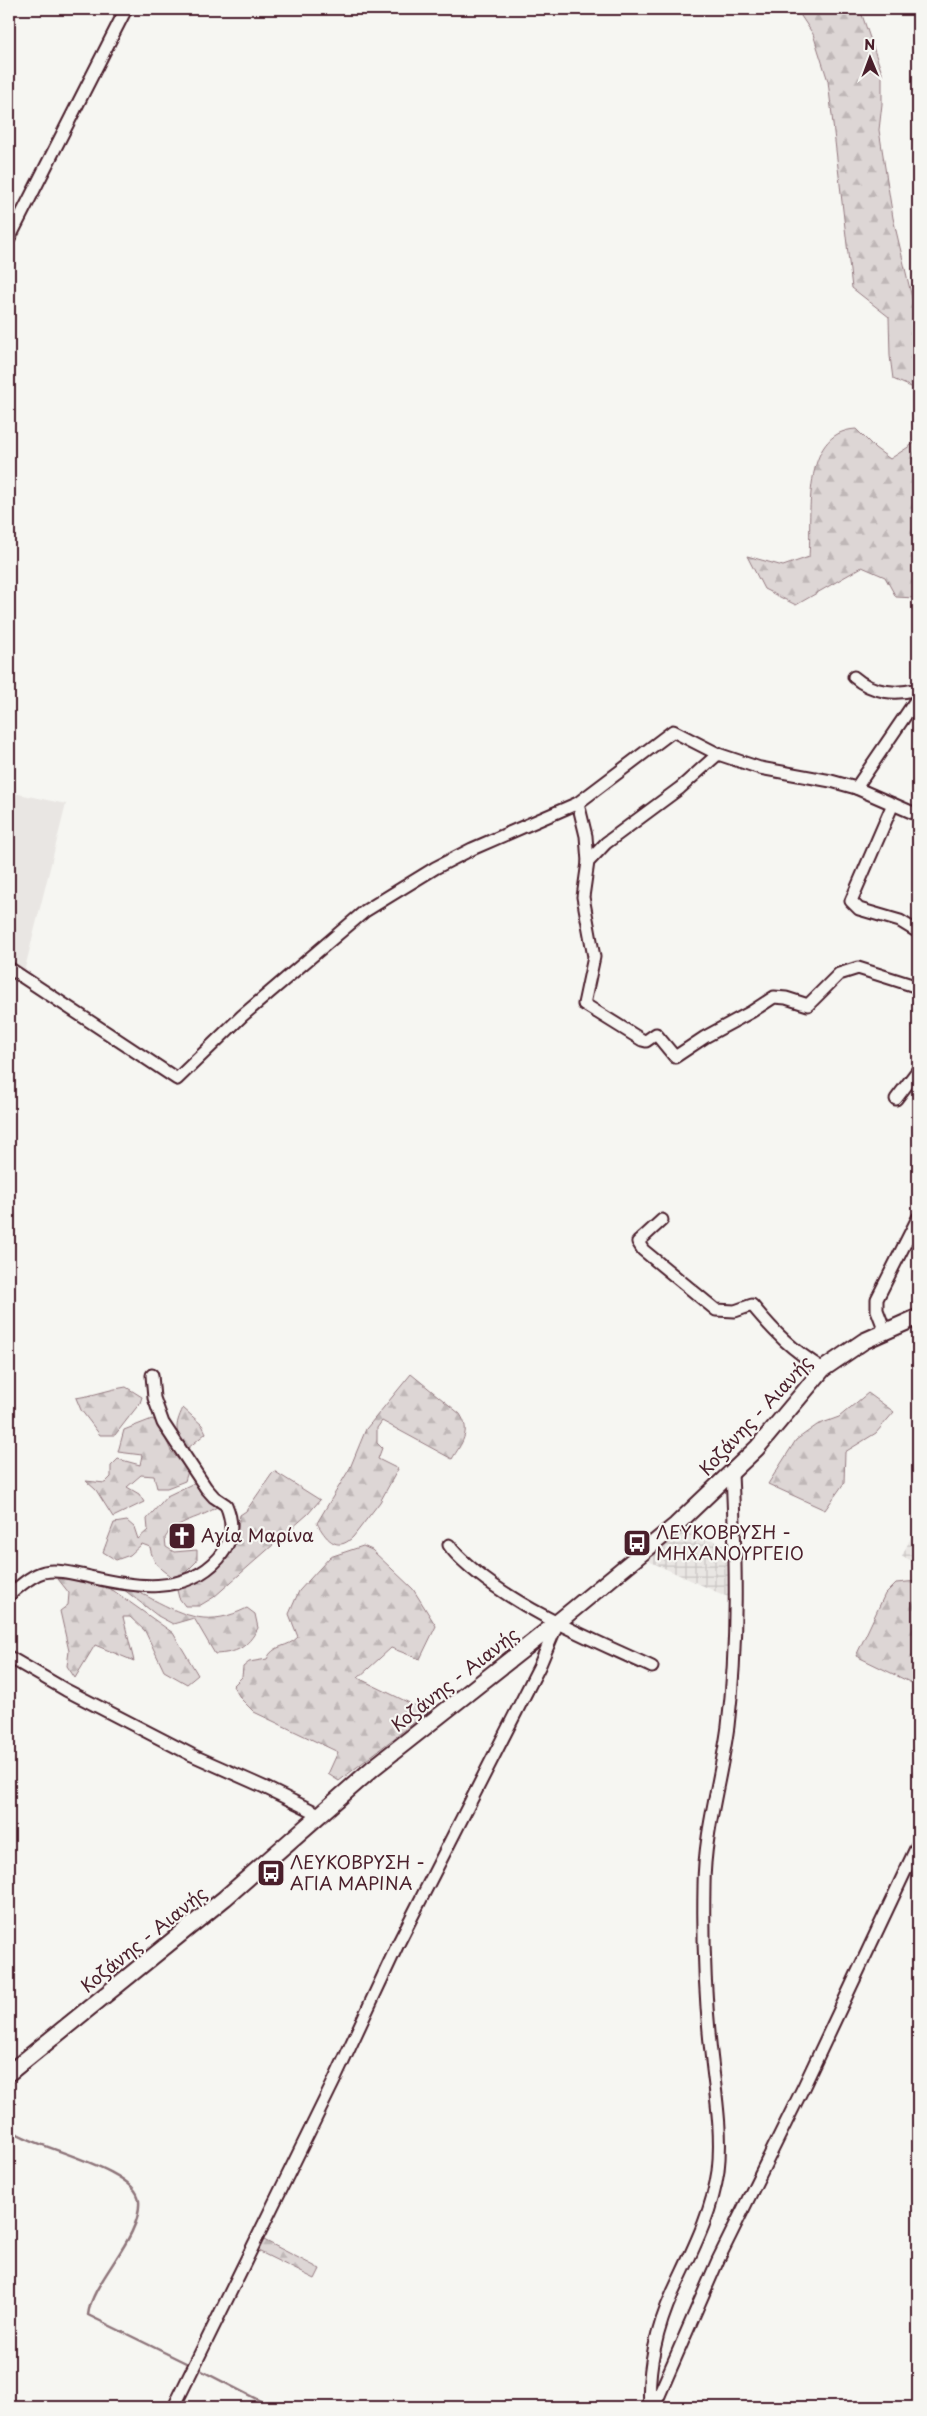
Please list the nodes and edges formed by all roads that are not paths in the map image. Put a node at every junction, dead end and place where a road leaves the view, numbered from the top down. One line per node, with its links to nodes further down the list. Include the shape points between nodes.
1 (126, 9): 2 (street)
2 (9, 239)
3 (854, 677): 4 (street, via 882,691)
4 (918, 689)
5 (918, 697): 7 (street)
6 (718, 754): 7 (street, via 760,768); 8 (street, via 673,731); 11 (street)
7 (856, 788): 9 (street)
8 (578, 803): 11 (street); 13 (street, via 472,849 365,911 242,1016 176,1079)
9 (893, 804): 10 (street); 12 (street, via 852,901 859,910 900,920)
10 (918, 815)
11 (588, 862): 14 (street, via 583,897 594,957 584,1004 646,1042 656,1034 675,1057 774,997 808,1005 839,974 858,968)
12 (918, 932)
13 (9, 968)
14 (918, 987)
15 (918, 1070): 16 (street)
16 (896, 1099)
17 (918, 1218): 20 (street, via 877,1299)
18 (662, 1220): 21 (street, via 638,1242 643,1250 716,1310 735,1312 752,1305 782,1340)
19 (918, 1317): 20 (main road, Κοζάνης - Αιανής)
20 (884, 1331): 21 (main road, Κοζάνης - Αιανής)
21 (823, 1369): 23 (main road, Κοζάνης - Αιανής)
22 (152, 1375): 25 (street, via 154,1398 163,1423 206,1488 226,1505 231,1526 226,1549 203,1572 170,1585 138,1586 56,1571 33,1577)
23 (732, 1474): 26 (main road, Κοζάνης - Αιανής, via 676,1525); 33 (street, via 734,1621 730,1703 706,1853 704,1887 706,1996 715,2083 718,2172 697,2242 672,2294 658,2335 651,2367)
24 (449, 1545): 26 (street, via 493,1586)
25 (9, 1595)
26 (558, 1622): 28 (street); 29 (main road, Κοζάνης - Αιανής, via 392,1753); 32 (street, via 539,1668 398,1944)
27 (9, 1657): 29 (street, via 192,1755)
28 (652, 1667)
29 (320, 1815): 31 (main road, Κοζάνης - Αιανής, via 231,1893)
30 (918, 1844): 34 (street, via 718,2260)
31 (9, 2073)
32 (174, 2407)
33 (650, 2407)
34 (654, 2407)

